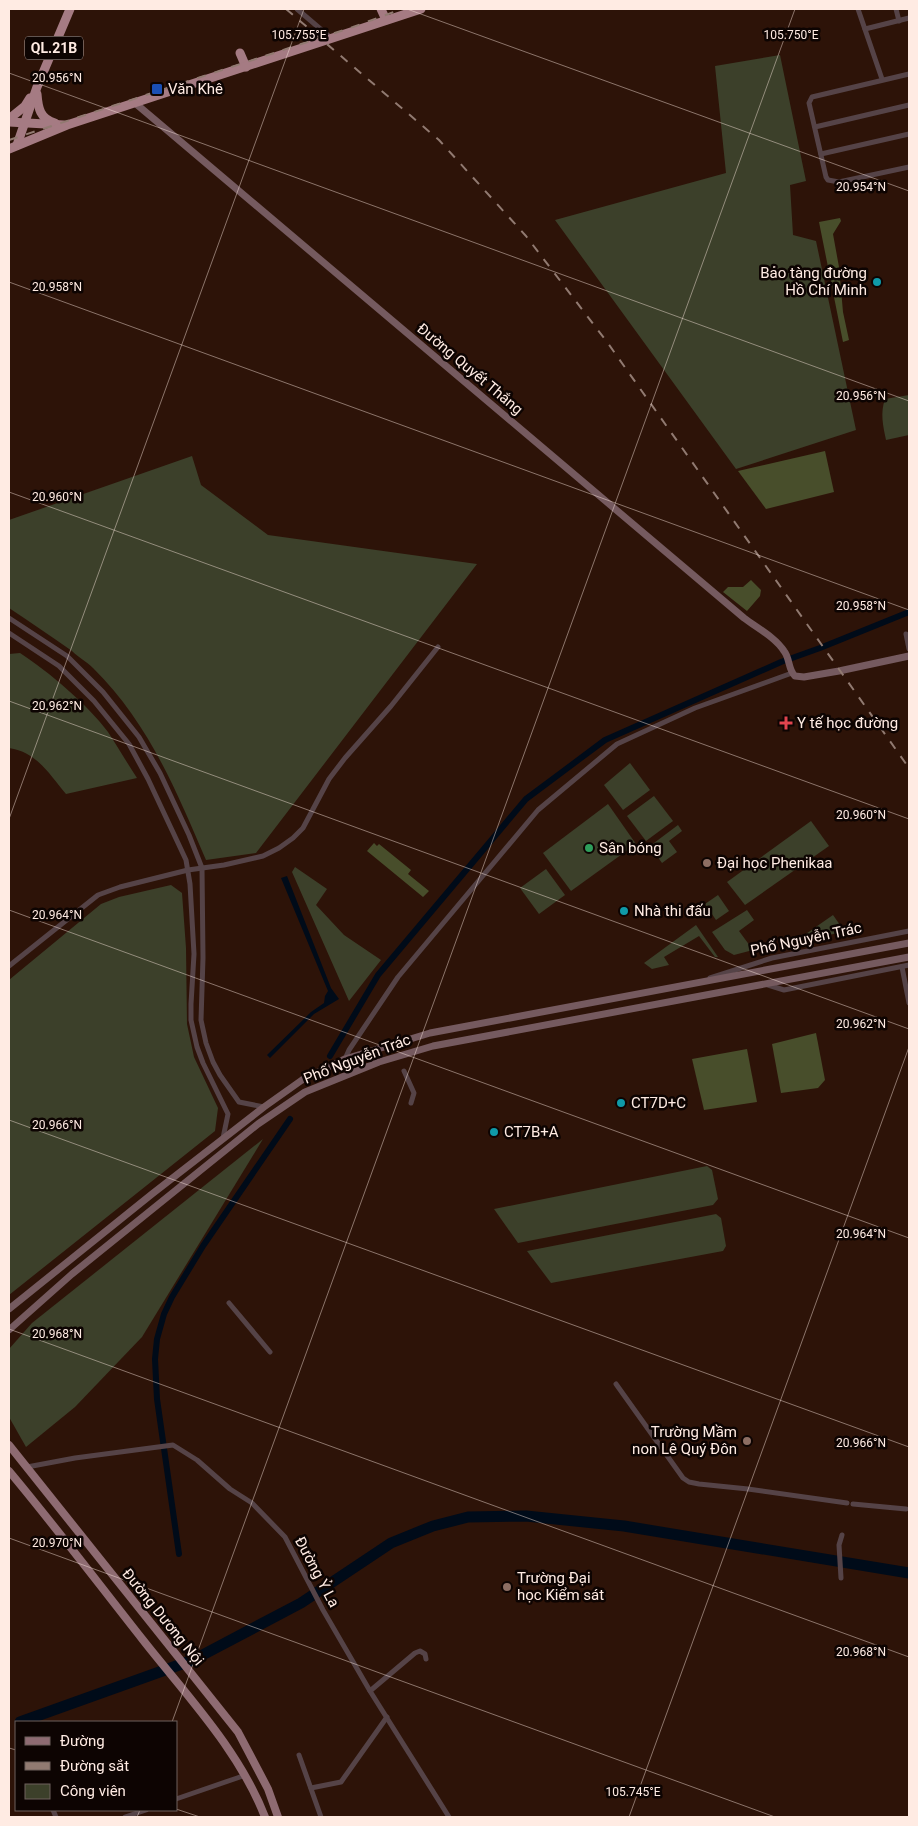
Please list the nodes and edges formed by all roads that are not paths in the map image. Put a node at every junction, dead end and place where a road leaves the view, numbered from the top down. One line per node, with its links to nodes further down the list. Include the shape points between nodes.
1 (70, 9): 16 (highway, QL.21B)
2 (297, 9): 11 (street)
3 (381, 9): 8 (highway)
4 (421, 9): 8 (highway)
5 (858, 9): 10 (street)
6 (896, 9): 9 (street)
7 (909, 18): 9 (street)
8 (386, 20): 11 (highway)
9 (899, 21): 10 (street)
10 (865, 29): 15 (street)
11 (331, 38): 13 (highway)
12 (240, 52): 13 (highway)
13 (246, 67): 18 (highway)
14 (909, 74): 15 (street)
15 (882, 80): 24 (street, via 812,97 809,103)
16 (37, 87): 21 (highway, via 25,106); 22 (highway, QL.21B); 23 (highway, via 43,117)
17 (109, 100): 20 (highway)
18 (135, 103): 20 (highway); 36 (main road, Đường Quyết Thắng, via 780,646 787,655)
19 (909, 105): 24 (street)
20 (112, 110): 23 (highway)
21 (9, 121): 22 (highway)
22 (25, 123): 23 (highway); 26 (highway, QL.21B)
23 (67, 125): 26 (highway)
24 (814, 127): 27 (street)
25 (909, 134): 27 (street)
26 (13, 147)
27 (821, 154): 28 (street, via 826,177 832,182)
28 (909, 167)
29 (11, 619): 30 (street); 37 (street, via 67,656 103,692 140,737)
30 (9, 627)
31 (9, 633): 38 (street, via 58,666 94,700 129,744 180,847)
32 (906, 634): 34 (street)
33 (438, 647): 37 (street, via 334,772 303,828 293,838 263,856)
34 (909, 649)
35 (909, 656): 36 (main road, via 804,676 794,676)
36 (791, 670): 50 (street, via 695,708 617,744 538,810 398,977)
37 (202, 868): 38 (street); 53 (street, via 201,1020 206,1043 220,1075 239,1102)
38 (188, 870): 42 (street, via 98,895); 54 (street, via 194,954 191,1020 203,1063 228,1114)
39 (909, 931): 46 (street, Phố Nguyễn Trác, via 772,958)
40 (909, 943): 46 (main road, Phố Nguyễn Trác)
41 (909, 957): 45 (main road, Phố Nguyễn Trác)
42 (9, 966)
43 (909, 966): 44 (street, Phố Nguyễn Trác)
44 (902, 967): 45 (street, Phố Nguyễn Trác, via 784,990); 48 (street)
45 (763, 983): 49 (main road, Phố Nguyễn Trác)
46 (681, 987): 47 (main road, Phố Nguyễn Trác)
47 (604, 1002): 49 (main road); 50 (main road, Phố Nguyễn Trác, via 430,1033)
48 (909, 1003)
49 (606, 1013): 56 (main road, Phố Nguyễn Trác, via 433,1046 378,1062 305,1092 258,1124)
50 (345, 1059): 53 (main road, Phố Nguyễn Trác, via 302,1080)
51 (404, 1071): 52 (street, via 414,1093)
52 (411, 1103)
53 (264, 1107): 54 (main road, Phố Nguyễn Trác)
54 (223, 1138): 55 (main road, Phố Nguyễn Trác)
55 (64, 1265): 56 (main road); 58 (main road, Phố Nguyễn Trác)
56 (72, 1274): 59 (main road, Phố Nguyễn Trác)
57 (229, 1303): 60 (street)
58 (9, 1308)
59 (9, 1330)
60 (270, 1352)
61 (616, 1384): 65 (street, via 689,1482)
62 (9, 1445): 63 (main road, Đường Dương Nội)
63 (27, 1467): 68 (main road, Đường Dương Nội); 73 (street, Đường Ỷ La, via 174,1445 197,1460 230,1489 252,1503 285,1537)
64 (9, 1471): 69 (main road, Đường Dương Nội)
65 (847, 1503)
66 (854, 1504): 67 (street)
67 (906, 1509)
68 (60, 1511): 69 (main road); 82 (main road, Đường Dương Nội, via 238,1732 268,1789)
69 (50, 1519): 76 (main road, Đường Dương Nội, via 225,1742)
70 (842, 1534): 71 (street, via 839,1553)
71 (841, 1578)
72 (426, 1659): 73 (street, via 420,1651 415,1653)
73 (370, 1691): 74 (street, Đường Ỷ La)
74 (387, 1717): 77 (street, via 341,1782); 84 (street, Đường Ỷ La)
75 (299, 1755): 77 (street)
76 (244, 1776): 78 (street); 81 (main road, Đường Dương Nội)
77 (311, 1788): 83 (street)
78 (178, 1798)
79 (143, 1811): 80 (street)
80 (125, 1817)
81 (265, 1817)
82 (278, 1817)
83 (321, 1817)
84 (449, 1817)

